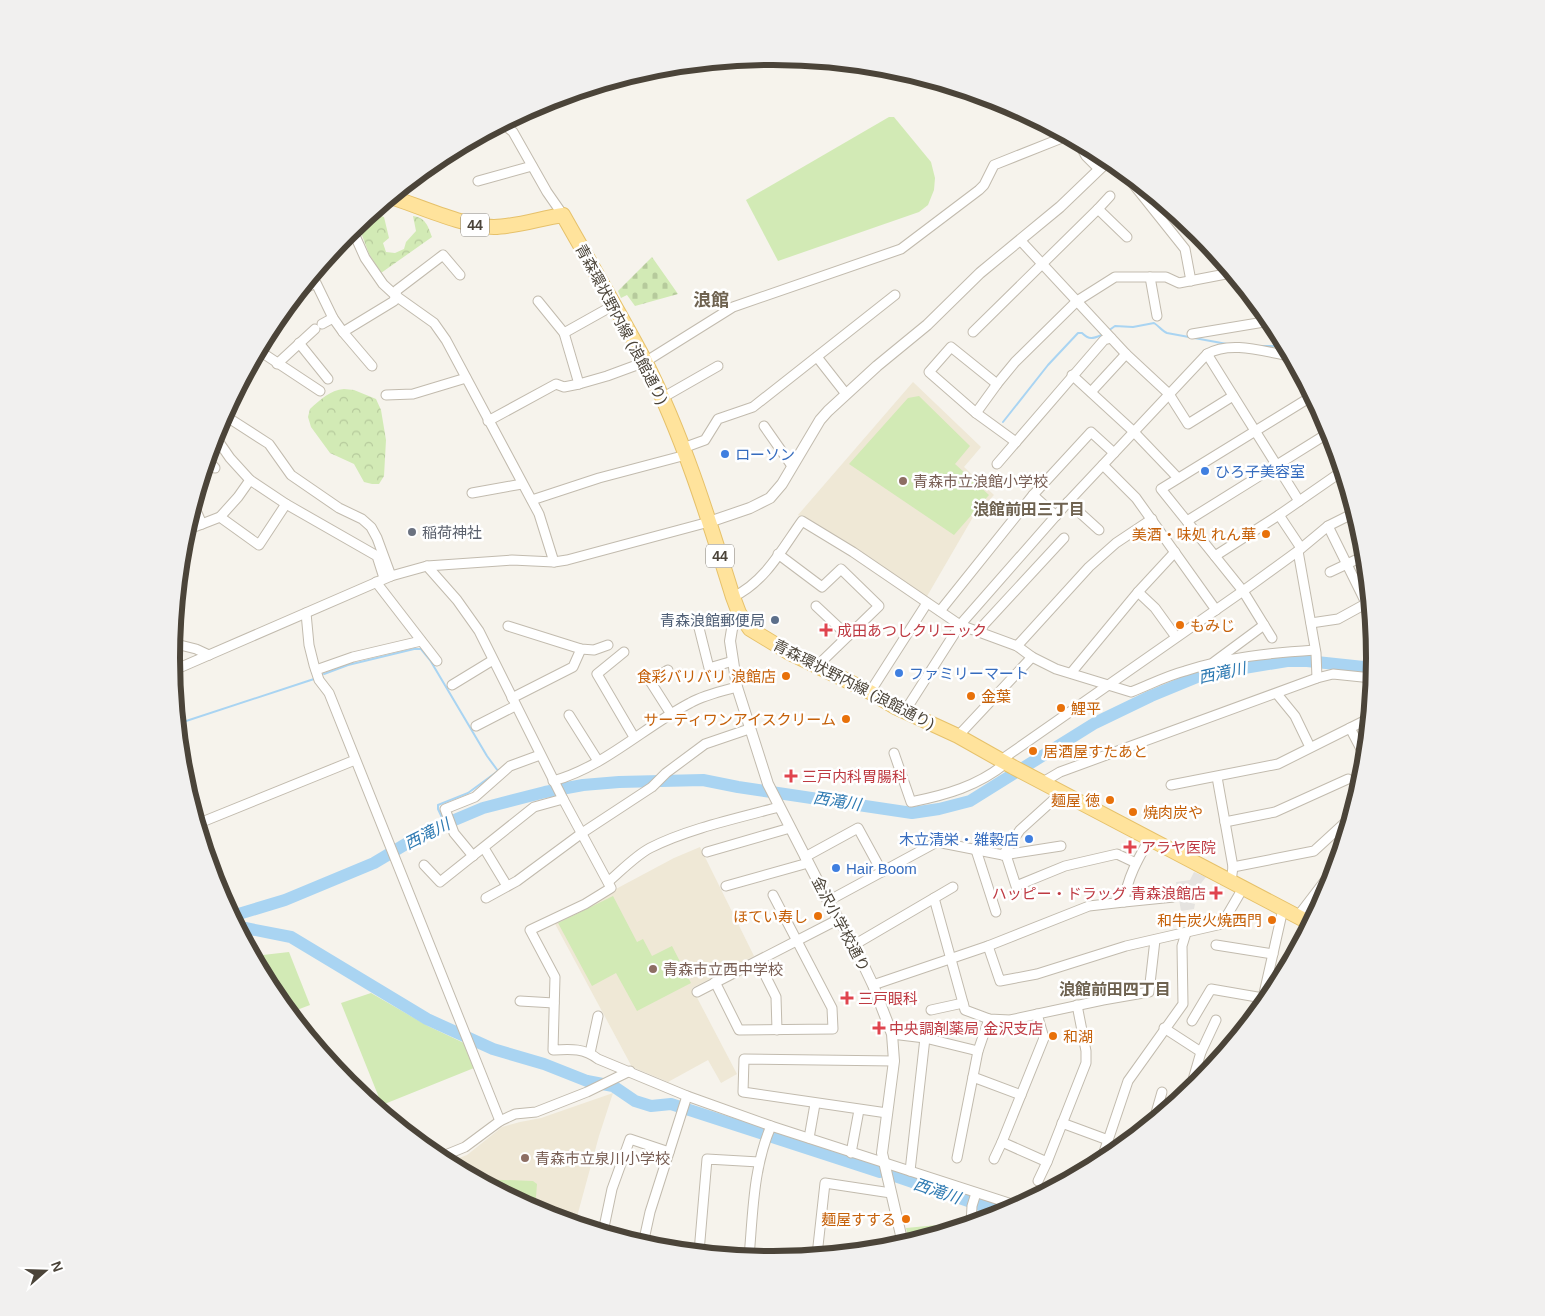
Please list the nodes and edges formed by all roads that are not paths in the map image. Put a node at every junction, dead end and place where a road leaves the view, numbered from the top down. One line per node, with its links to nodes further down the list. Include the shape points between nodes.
1 (507, 128): 4 (street, via 513,132)
2 (1060, 139): 41 (street, via 994,165 979,190 901,248 733,307)
3 (1085, 154): 6 (street)
4 (532, 166): 7 (street); 12 (street)
5 (1103, 166): 6 (street)
6 (1099, 169): 15 (street)
7 (478, 181)
8 (1141, 195): 20 (street, via 1184,249)
9 (1110, 196): 11 (street)
10 (398, 199): 12 (main road, 44, via 488,227)
11 (1098, 209): 13 (street); 16 (street)
12 (562, 215): 26 (main road, 青森環状野内線 (浪館通り) / 44)
13 (1127, 236)
14 (355, 237): 23 (street, via 365,258)
15 (1020, 240): 16 (street); 52 (street)
16 (1042, 264): 25 (street); 31 (street)
17 (1224, 274): 20 (street)
18 (460, 275): 23 (street, via 443,255 398,290)
19 (1150, 277): 20 (street); 25 (street, via 1115,277); 27 (street)
20 (1191, 281)
21 (312, 285): 28 (street, via 316,283)
22 (895, 295): 40 (street)
23 (396, 296): 30 (street, via 394,302); 46 (street, via 434,323)
24 (538, 301): 32 (street)
25 (1077, 301): 33 (street); 49 (street)
26 (614, 305): 32 (street); 41 (main road, 青森環状野内線 (浪館通り) / 44)
27 (1156, 316)
28 (333, 318): 30 (street); 35 (street, via 318,326)
29 (1261, 322): 34 (street)
30 (342, 332): 43 (street)
31 (973, 332)
32 (564, 333): 48 (street)
33 (1108, 334): 37 (street); 45 (street)
34 (1192, 334)
35 (299, 344): 42 (street); 47 (street)
36 (263, 354): 42 (street)
37 (1126, 354): 51 (street); 53 (street)
38 (1207, 354): 39 (street, via 1214,349 1239,347); 53 (street); 55 (street)
39 (1281, 354)
40 (817, 358): 52 (street); 67 (street, via 753,407 718,419 705,440)
41 (645, 362): 48 (street); 56 (main road, 青森環状野内線 (浪館通り) / 44)
42 (276, 364): 50 (street)
43 (372, 366)
44 (718, 366): 56 (street)
45 (1072, 375): 51 (street); 65 (street)
46 (466, 378): 54 (street, via 413,394); 60 (street)
47 (328, 379)
48 (579, 384): 60 (street, via 564,387 556,384)
49 (997, 384): 58 (street); 58 (street, via 952,347 929,372)
50 (320, 392)
51 (1091, 392): 62 (street)
52 (846, 394): 72 (street, via 820,420)
53 (1168, 394): 55 (street, via 1188,424); 62 (street)
54 (386, 395)
55 (1233, 396): 63 (street)
56 (662, 398): 67 (main road, 青森環状野内線 (浪館通り) / 44)
57 (1306, 400): 63 (street)
58 (976, 412): 65 (street)
59 (230, 419): 107 (street, via 269,444 291,475 339,508 362,519 371,528 377,538)
60 (488, 421): 78 (street)
61 (764, 426): 72 (street)
62 (1133, 431): 68 (street); 76 (street)
63 (1255, 431): 73 (street); 76 (street)
64 (1322, 437): 73 (street)
65 (1016, 442): 69 (street)
66 (220, 444): 77 (street)
67 (684, 452): 81 (street); 92 (main road, 青森環状野内線 (浪館通り) / 44)
68 (1114, 453): 71 (street); 80 (street, via 1091,432)
69 (997, 464)
70 (212, 465): 74 (street)
71 (1102, 465): 83 (street); 90 (street)
72 (792, 466): 92 (street, via 770,498)
73 (1276, 466): 82 (street); 91 (street)
74 (215, 468)
75 (1336, 475): 82 (street)
76 (1178, 478): 91 (street, via 1162,489)
77 (250, 480): 84 (street); 89 (street)
78 (522, 484): 79 (street); 81 (street)
79 (472, 493)
80 (1033, 495): 86 (street); 116 (street)
81 (532, 500): 103 (street)
82 (1299, 501): 87 (street)
83 (1068, 502): 86 (street); 96 (street)
84 (286, 504): 89 (street, via 259,545); 107 (street, via 377,556)
85 (198, 514): 93 (street)
86 (1056, 516): 120 (street)
87 (1279, 516): 98 (street); 101 (street)
88 (1348, 516): 94 (street)
89 (220, 517): 93 (street)
90 (1152, 518): 99 (street); 131 (street, via 1089,567)
91 (1187, 521): 101 (street)
92 (709, 522): 103 (street); 111 (main road, 青森環状野内線 (浪館通り) / 44)
93 (202, 524): 95 (street)
94 (1328, 526): 98 (street); 104 (street)
95 (195, 527)
96 (1099, 530)
97 (1064, 538): 124 (street)
98 (1299, 550): 108 (street); 119 (street)
99 (1175, 552): 109 (street); 115 (street)
100 (778, 554): 111 (street, via 758,580); 112 (street, via 802,520); 125 (street, via 822,587 841,569 878,606)
101 (1215, 556): 108 (street)
102 (1357, 559): 104 (street)
103 (554, 562): 105 (street, via 512,560)
104 (1347, 564): 106 (street); 110 (street)
105 (427, 566): 107 (street); 137 (street, via 479,631)
106 (1330, 572)
107 (384, 578): 117 (street); 128 (street)
108 (1242, 591): 115 (street); 121 (street)
109 (1138, 592): 126 (street, via 1155,608); 145 (street)
110 (1361, 592)
111 (733, 597): 118 (main road, 青森環状野内線 (浪館通り) / 44)
112 (928, 602): 116 (street); 151 (street)
113 (816, 606): 125 (street)
114 (1363, 607): 119 (street, via 1338,619)
115 (1216, 610): 126 (street)
116 (940, 611): 120 (street)
117 (306, 613): 135 (street); 143 (street)
118 (739, 613): 139 (street, 金沢小学校通り, via 730,641); 141 (main road, 青森環状野内線 (浪館通り) / 44, via 759,636)
119 (1311, 623): 134 (street)
120 (960, 624): 124 (street); 154 (street)
121 (1264, 625): 127 (street); 140 (street)
122 (508, 626): 132 (street)
123 (698, 628): 139 (street, via 709,668)
124 (978, 631): 131 (street)
125 (848, 636): 141 (street)
126 (1176, 637): 149 (street)
127 (1272, 638)
128 (421, 641): 138 (street); 143 (street, via 353,657)
129 (180, 645): 135 (street)
130 (608, 645): 132 (street, via 594,650)
131 (1017, 646): 136 (street)
132 (581, 649): 153 (street, via 573,668)
133 (624, 652): 162 (street, via 597,674)
134 (1315, 652): 140 (street, via 1252,655); 147 (street)
135 (209, 655): 142 (street)
136 (1032, 657): 145 (street, via 1056,669); 161 (street)
137 (493, 660): 148 (street); 153 (street)
138 (436, 661)
139 (733, 661): 150 (street, 金沢小学校通り)
140 (1210, 664): 149 (street, via 1174,674 1131,692)
141 (817, 666): 151 (main road, 青森環状野内線 (浪館通り) / 44)
142 (180, 667)
143 (316, 670): 167 (street)
144 (668, 670): 155 (street, via 650,681)
145 (1071, 672): 149 (street)
146 (1365, 677): 147 (street, via 1333,674)
147 (1317, 678): 152 (street)
148 (452, 685)
149 (1108, 686): 169 (street)
150 (737, 687): 155 (street, via 691,702); 160 (street, 金沢小学校通り)
151 (870, 692): 154 (main road, 青森環状野内線 (浪館通り) / 44)
152 (1277, 694): 164 (street, via 1295,716); 173 (street, via 1060,772)
153 (514, 702): 158 (street); 166 (street)
154 (904, 711): 161 (main road, 青森環状野内線 (浪館通り) / 44)
155 (671, 714): 162 (street)
156 (569, 715): 168 (street)
157 (1361, 722): 159 (street)
158 (476, 726)
159 (1350, 728): 163 (street); 164 (street)
160 (749, 729): 177 (street, 金沢小学校通り); 182 (street, via 705,744 652,787)
161 (958, 736): 169 (main road, 青森環状野内線 (浪館通り) / 44)
162 (634, 737): 168 (street)
163 (1358, 746)
164 (1310, 747): 170 (street, via 1278,764)
165 (894, 753): 169 (street, via 911,802 961,790 985,779)
166 (540, 755): 172 (street); 189 (street, via 510,766 476,797 445,809 454,833)
167 (355, 760): 178 (street); 252 (street)
168 (598, 761): 172 (street)
169 (1007, 763): 173 (main road, 青森環状野内線 (浪館通り) / 44)
170 (1217, 777): 174 (street); 179 (street)
171 (1348, 779): 179 (street, via 1275,812)
172 (554, 782): 176 (street)
173 (1043, 782): 175 (main road, 青森環状野内線 (浪館通り) / 44)
174 (1171, 785)
175 (1062, 792): 183 (main road, 青森環状野内線 (浪館通り) / 44); 188 (street, via 1020,830)
176 (562, 798): 182 (street); 185 (street, via 534,807)
177 (777, 803): 181 (street, 金沢小学校通り); 195 (street, via 649,849)
178 (203, 822)
179 (1225, 822): 193 (street)
180 (1340, 827): 193 (street, via 1314,851)
181 (790, 828): 187 (street); 190 (street, 金沢小学校通り)
182 (582, 833): 195 (street); 197 (street)
183 (1150, 838): 191 (street); 196 (main road, 青森環状野内線 (浪館通り) / 44)
184 (1061, 846): 188 (street)
185 (484, 848): 189 (street); 197 (street)
186 (976, 850): 188 (street); 194 (street, via 937,842); 207 (street)
187 (708, 852)
188 (1004, 855): 191 (street, via 1016,886 1065,866 1117,854)
189 (473, 856): 192 (street, via 440,882)
190 (806, 860): 194 (street, via 858,828); 198 (street); 204 (street, 金沢小学校通り)
191 (1136, 863): 205 (street)
192 (424, 865)
193 (1233, 866): 196 (street)
194 (882, 872): 204 (street)
195 (608, 882): 225 (street, via 611,888 530,930 555,977)
196 (1237, 884): 206 (main road, 青森環状野内線 (浪館通り) / 44); 210 (street, via 1222,924)
197 (507, 886): 202 (street)
198 (726, 886)
199 (954, 887): 203 (street)
200 (773, 895): 211 (street)
201 (1174, 897): 205 (street)
202 (486, 898)
203 (934, 898): 213 (street); 217 (street)
204 (828, 901): 208 (street, 金沢小学校通り)
205 (1124, 902): 215 (street, via 1088,906)
206 (1283, 909): 209 (main road, 青森環状野内線 (浪館通り) / 44); 216 (street)
207 (996, 912)
208 (839, 919): 211 (street); 213 (street, 金沢小学校通り)
209 (1304, 920)
210 (1186, 933): 212 (street); 234 (street, via 1182,946 1183,1004)
211 (798, 940): 218 (street); 235 (street, via 832,1008 833,1029)
212 (1155, 940): 215 (street, via 1037,974 1000,981); 227 (street, via 1150,992)
213 (854, 945): 220 (street, 金沢小学校通り)
214 (1216, 945): 216 (street)
215 (988, 946): 217 (street)
216 (1273, 954): 221 (street)
217 (950, 959): 220 (street); 226 (street)
218 (758, 960): 219 (street); 235 (street, via 776,997)
219 (715, 982): 222 (street); 235 (street, via 739,1030)
220 (873, 985): 236 (street, 金沢小学校通り)
221 (1265, 988)
222 (697, 992)
223 (1259, 997): 233 (street, via 1211,989)
224 (520, 1001): 225 (street)
225 (554, 1002): 240 (street, via 553,1050 580,1049)
226 (963, 1004): 228 (street); 231 (street, via 966,1010)
227 (1077, 1005): 229 (street); 253 (street, via 1086,1062)
228 (931, 1010)
229 (1037, 1014): 231 (street, via 1010,1020); 246 (street, via 1044,1038)
230 (598, 1016): 240 (street)
231 (989, 1019): 238 (street)
232 (1216, 1020): 239 (street)
233 (1192, 1021)
234 (1164, 1028): 239 (street); 256 (street, via 1128,1081)
235 (777, 1030)
236 (892, 1034): 237 (street); 241 (street, 金沢小学校通り)
237 (925, 1038): 238 (street); 267 (street)
238 (978, 1051): 244 (street)
239 (1200, 1052): 243 (street)
240 (590, 1053): 242 (street)
241 (894, 1061): 248 (street, via 744,1059 743,1092); 251 (street, 金沢小学校通り)
242 (630, 1071): 247 (street); 252 (street, via 536,1112 515,1114)
243 (1194, 1075)
244 (973, 1077): 246 (street); 262 (street)
245 (1162, 1092): 249 (street)
246 (1021, 1095): 257 (street)
247 (687, 1096): 254 (street); 259 (street)
248 (815, 1104): 250 (street); 255 (street)
249 (1157, 1109)
250 (859, 1110): 251 (street); 260 (street)
251 (887, 1113): 265 (street, 金沢小学校通り)
252 (500, 1121): 261 (street, via 465,1147)
253 (1062, 1123): 256 (street); 266 (street)
254 (769, 1132): 255 (street); 264 (street)
255 (809, 1138): 260 (street)
256 (1108, 1140): 258 (street)
257 (1002, 1142): 263 (street); 266 (street)
258 (1105, 1149)
259 (669, 1152): 273 (street, via 630,1139); 274 (street)
260 (852, 1153): 265 (street)
261 (448, 1154)
262 (957, 1158)
263 (994, 1159)
264 (759, 1162): 276 (street, via 707,1159); 278 (street)
265 (883, 1162): 267 (street); 269 (street, 金沢小学校通り)
266 (1047, 1162): 268 (street)
267 (910, 1171): 270 (street)
268 (1038, 1182)
269 (891, 1193): 275 (street, 金沢小学校通り); 277 (street, via 825,1182)
270 (974, 1200): 271 (street); 272 (street)
271 (1003, 1204)
272 (972, 1217)
273 (603, 1226)
274 (645, 1237)
275 (901, 1237)
276 (699, 1246)
277 (818, 1249)
278 (751, 1250)

